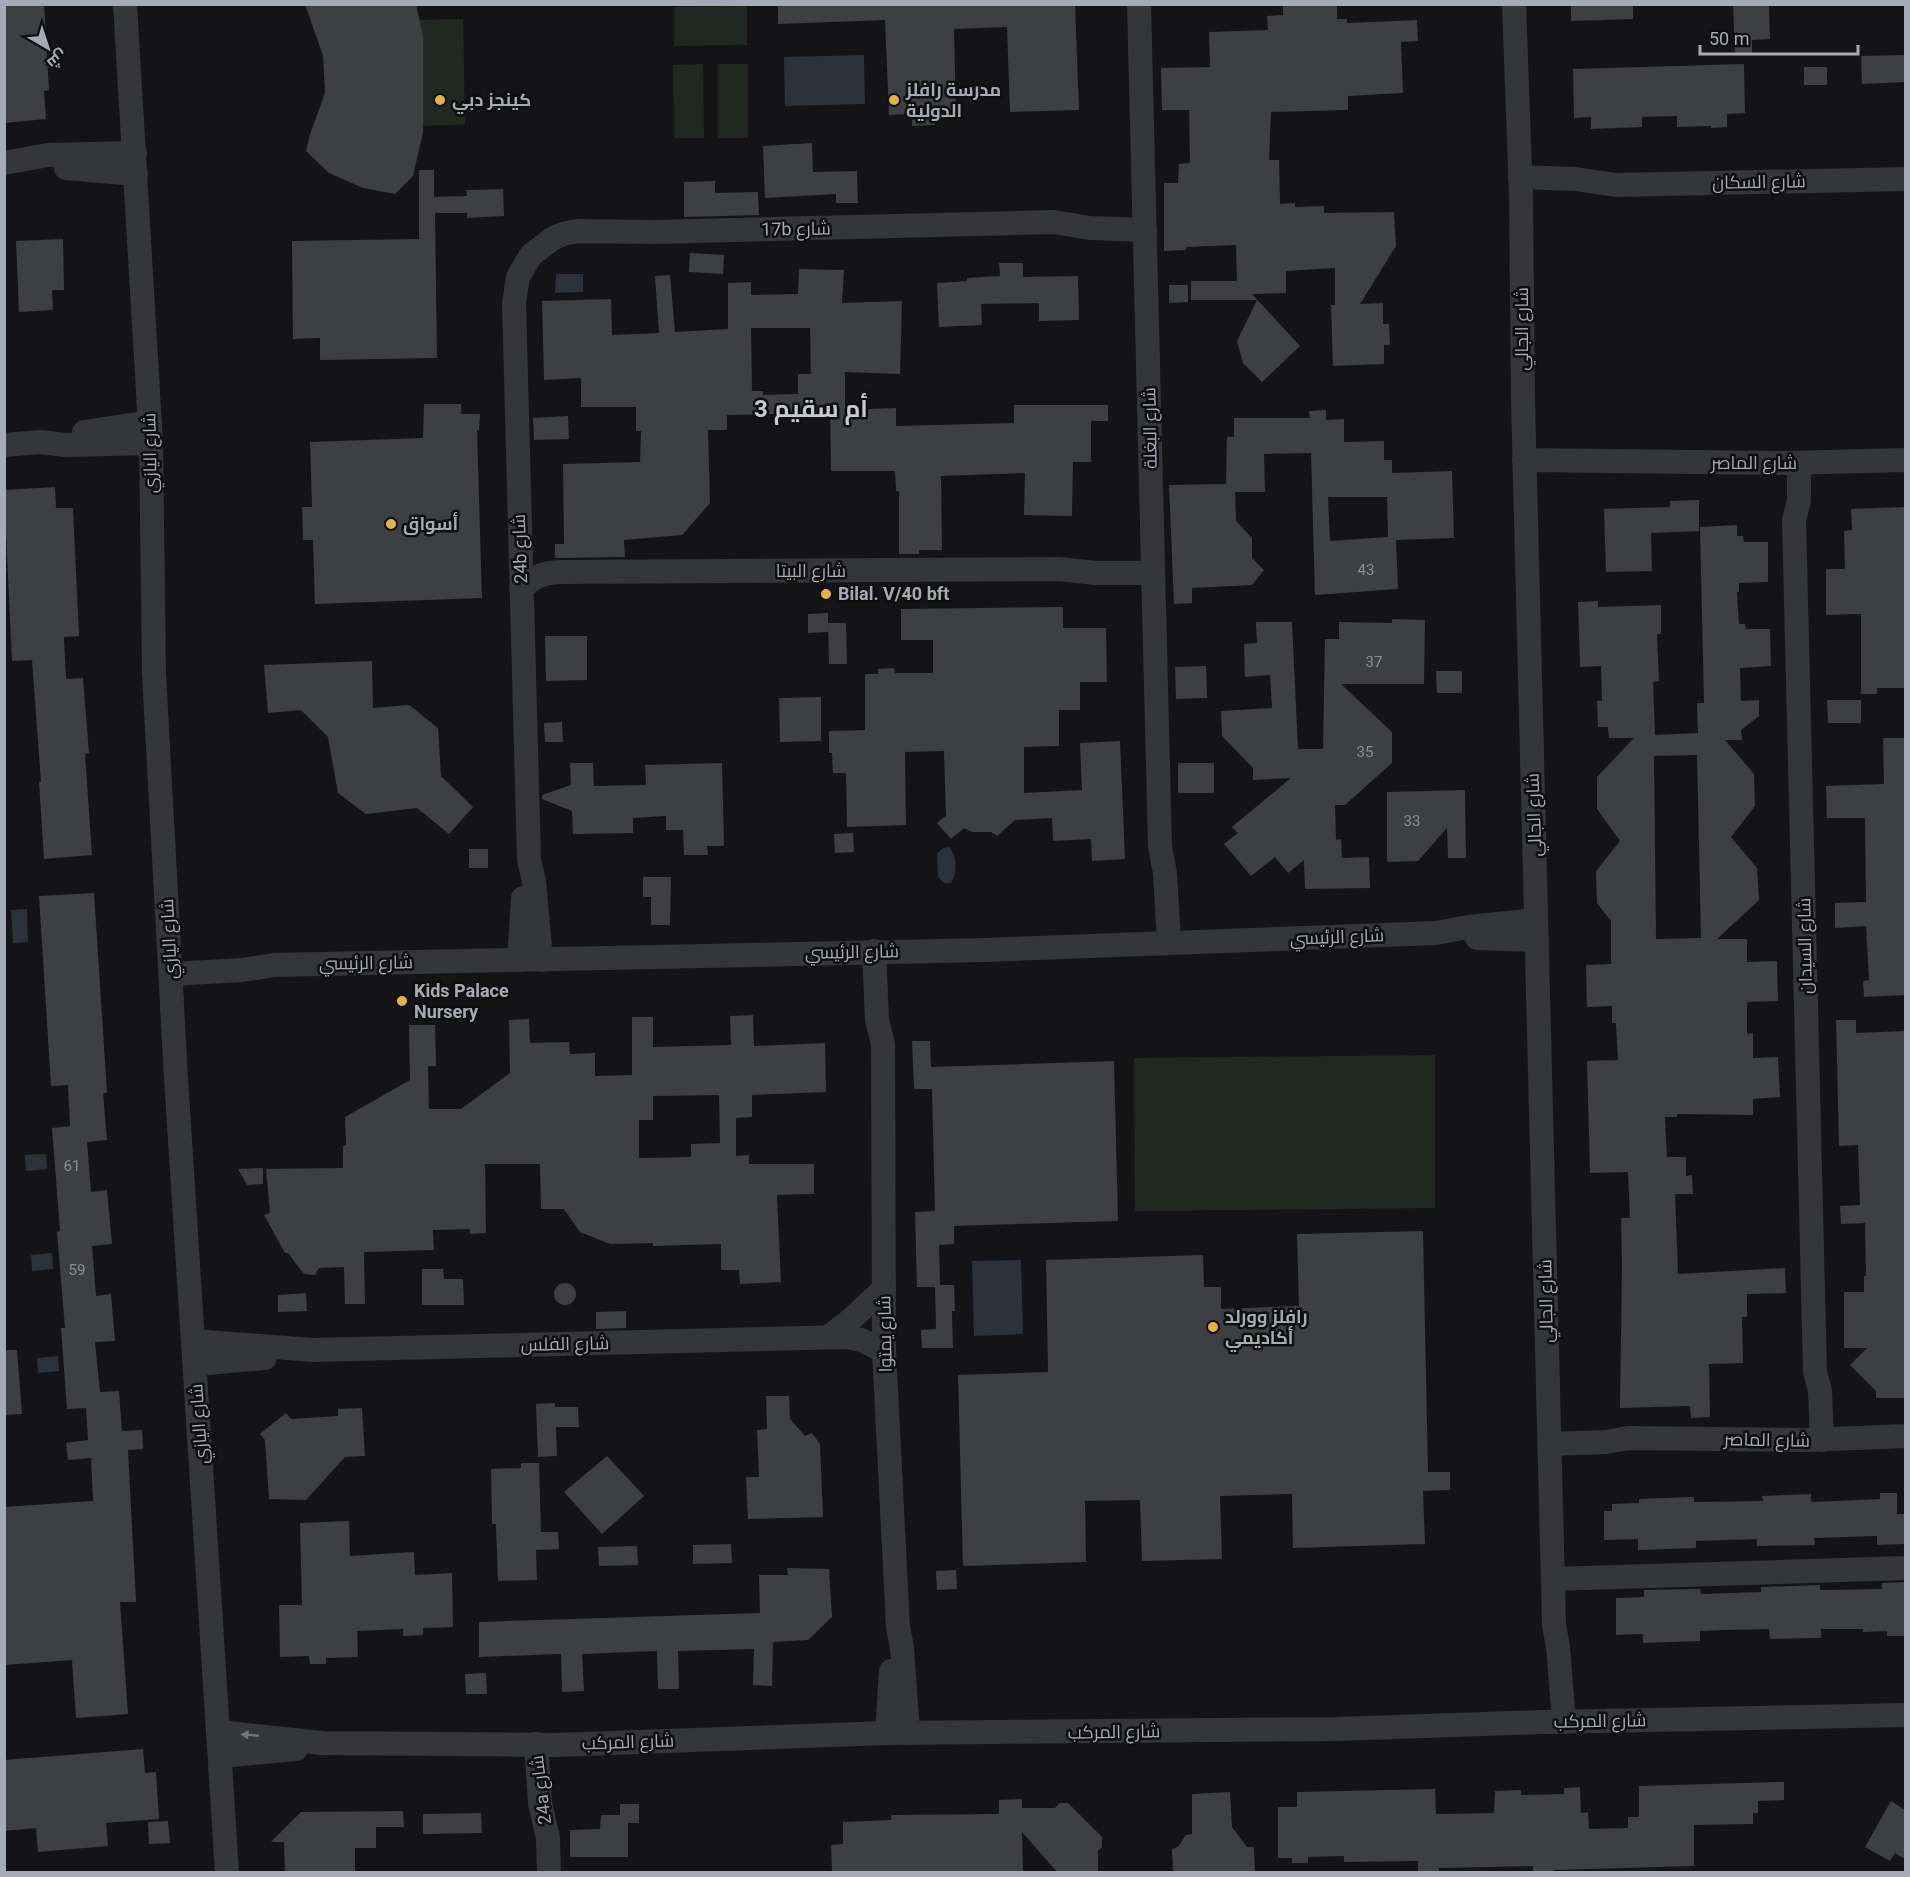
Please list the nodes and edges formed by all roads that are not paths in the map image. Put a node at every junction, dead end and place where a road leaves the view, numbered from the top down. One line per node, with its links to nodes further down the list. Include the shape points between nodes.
1 (125, 4): 5 (street, شارع اليازي)
2 (1139, 4): 8 (street, شارع البغلة)
3 (1514, 4): 7 (street, شارع الجالي)
4 (10, 163): 5 (street)
5 (135, 164): 10 (street, شارع اليازي)
6 (1905, 179): 7 (street, شارع السكان, via 1612,185 1588,180)
7 (1521, 186): 14 (street, شارع الجالي)
8 (1145, 220): 9 (street, 17b شارع, via 1086,216 1054,222 577,231); 16 (street, شارع البغلة)
9 (541, 246): 15 (street, 24b شارع, via 524,265 514,290)
10 (151, 432): 11 (street, via 73,434); 23 (street, شارع اليازي, via 154,673)
11 (4, 445)
12 (1905, 460): 13 (street, شارع الماصر)
13 (1793, 463): 14 (street, شارع الماصر, via 1603,462 1571,471); 30 (street, شارع السيدان, via 1799,501 1794,520 1815,1372 1810,1391)
14 (1525, 469): 19 (street, شارع الجالي)
15 (520, 534): 17 (street, via 542,561); 18 (street, 24b شارع)
16 (1153, 564): 17 (street, شارع البيتا, via 1091,562 1059,569); 20 (street, شارع البغلة, via 1160,852 1165,873)
17 (563, 572): 18 (street, شارع البيتا, via 536,577)
18 (521, 589): 22 (street, 24b شارع, via 528,860 535,892)
19 (1537, 930): 20 (street, شارع الرئيسي, via 1468,927 1436,933); 28 (street, شارع الجالي)
20 (1160, 942): 21 (street, شارع الرئيسي)
21 (884, 951): 22 (street, شارع الرئيسي); 24 (street, شارع يمتوا)
22 (530, 960): 23 (street, شارع الرئيسي, via 267,965 249,961)
23 (171, 967): 27 (street, شارع اليازي)
24 (884, 1289): 25 (street); 26 (street, شارع يمتوا)
25 (828, 1338): 26 (street, شارع الفلس, via 854,1338); 27 (street, شارع الفلس, via 303,1350 271,1358)
26 (884, 1351): 36 (street, شارع يمتوا, via 897,1627 891,1663)
27 (195, 1353): 35 (street, شارع اليازي)
28 (1549, 1436): 30 (street, شارع الماصر, via 1606,1442 1628,1438); 32 (street, شارع الجالي)
29 (1905, 1436): 30 (street, شارع الماصر)
30 (1815, 1440)
31 (1905, 1568): 32 (street)
32 (1553, 1579): 34 (street, شارع الجالي, via 1554,1625 1549,1649)
33 (1905, 1715): 34 (street, شارع المركب)
34 (1554, 1722): 36 (street, شارع المركب, via 1338,1729)
35 (219, 1732): 37 (street, شارع المركب, one-way to 35); 39 (street, شارع اليازي)
36 (897, 1733): 38 (street, شارع المركب)
37 (322, 1743): 38 (street, شارع المركب); 39 (street, شارع المركب)
38 (546, 1744): 41 (street, 24a شارع, via 540,1803)
39 (221, 1756): 40 (street, شارع اليازي)
40 (227, 1872)
41 (549, 1872)

